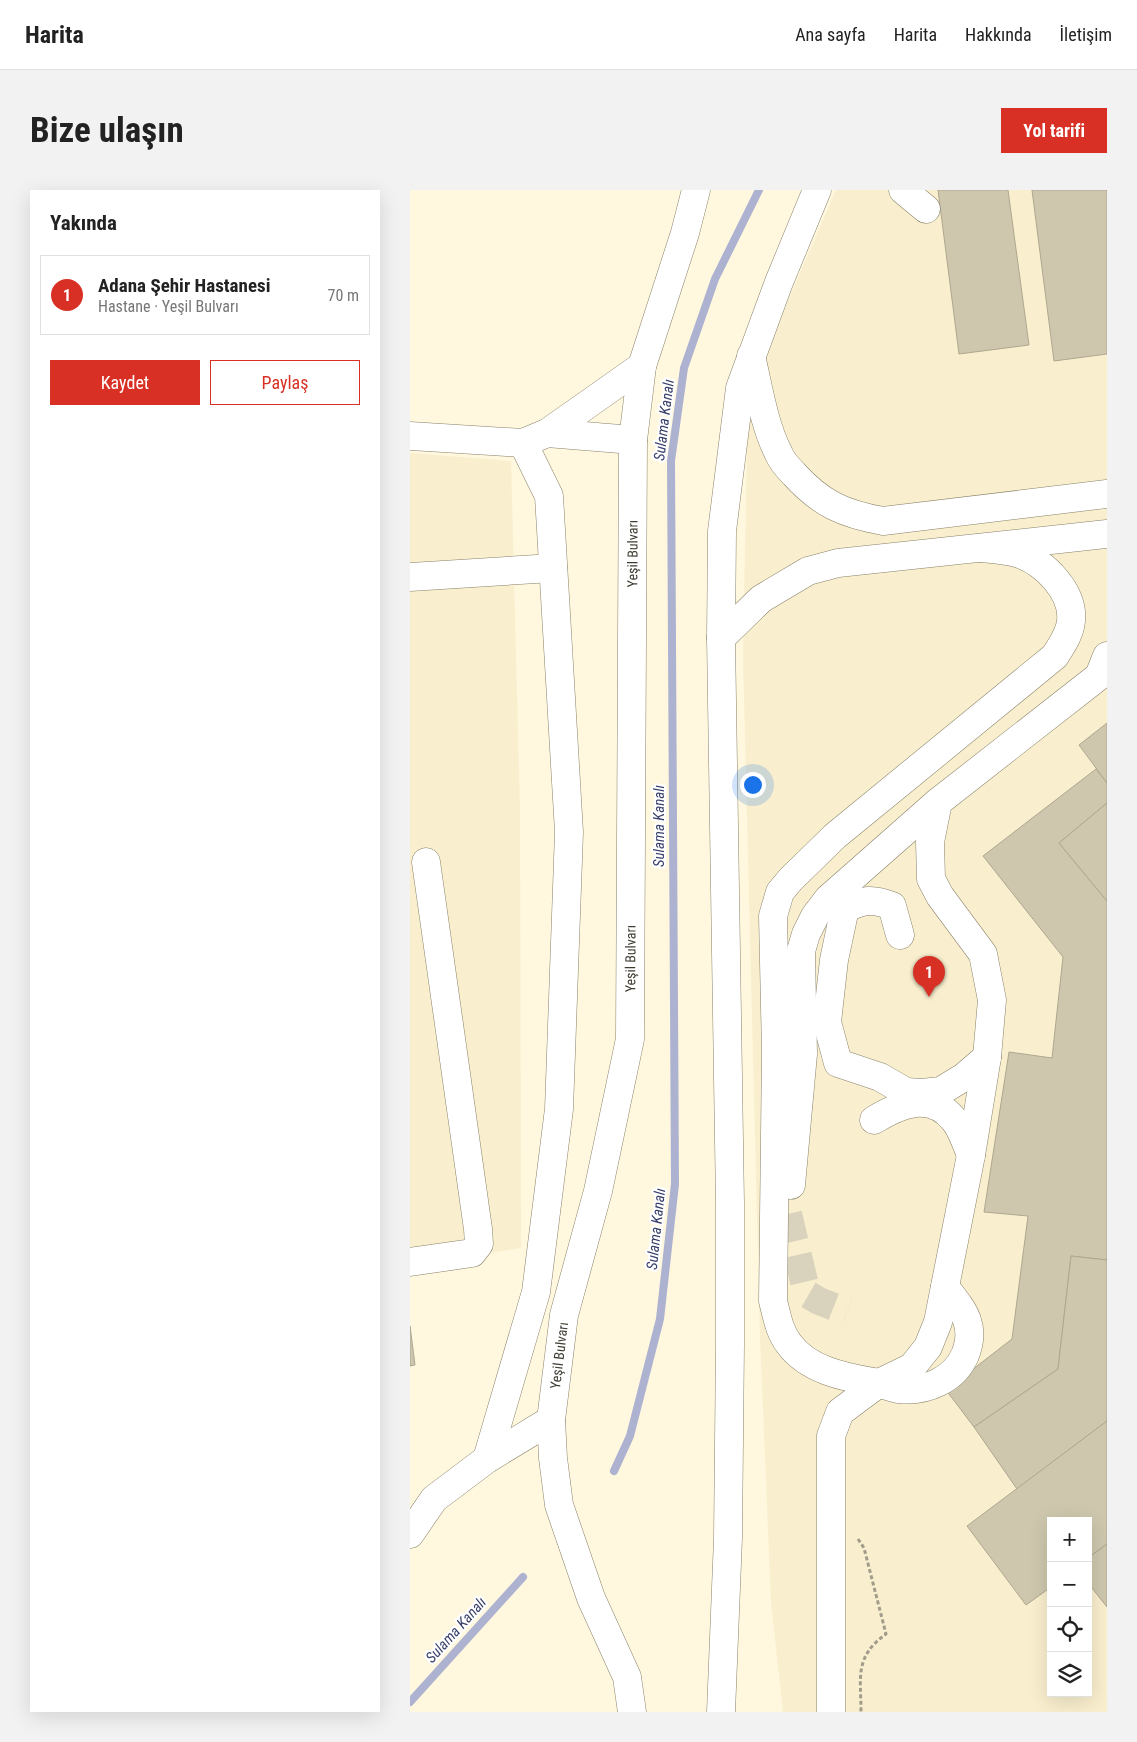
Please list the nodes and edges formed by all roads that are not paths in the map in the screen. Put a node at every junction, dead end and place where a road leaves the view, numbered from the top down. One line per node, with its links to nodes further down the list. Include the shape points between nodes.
1 (696, 190): 6 (street, Yeşil Bulvarı)
2 (817, 190): 5 (street)
3 (903, 190): 4 (street)
4 (926, 209)
5 (751, 356): 12 (street, via 778,453 806,487 827,504 857,516 883,521); 17 (street, via 740,388 722,531)
6 (642, 366): 7 (street); 9 (street, Yeşil Bulvarı)
7 (548, 433): 9 (street); 10 (street)
8 (410, 436): 10 (street)
9 (633, 440): 29 (street, Yeşil Bulvarı, via 630,1040 598,1191 564,1315)
10 (523, 443): 15 (street, via 549,496)
11 (1107, 494): 12 (street)
12 (1072, 498): 13 (street)
13 (1104, 540): 14 (street)
14 (981, 548): 17 (street, via 838,563 808,571 761,598); 28 (street, via 1018,553 1036,561 1055,579 1068,599 1071,621 1066,639 1055,656 835,836 780,892 773,916 776,1052 773,1301 780,1331 803,1357 837,1374)
15 (553, 568): 16 (street); 30 (street, via 569,832 559,1109 536,1292)
16 (410, 577)
17 (721, 638): 33 (street, via 730,1193 728,1538)
18 (1107, 656): 19 (street, via 1099,676)
19 (938, 802): 22 (street, via 930,842 931,879 983,954 992,1000); 25 (street, via 828,898 806,934 801,951 802,1054)
20 (426, 862): 26 (street, via 478,1244 472,1253)
21 (900, 935): 22 (street, via 892,906 878,901 862,901 845,908 834,960 827,1022 838,1063 880,1077 906,1092 922,1094 941,1091)
22 (987, 1057): 24 (street)
23 (874, 1120): 24 (street, via 908,1103 926,1103 943,1108 955,1121)
24 (971, 1155): 27 (street)
25 (788, 1214)
26 (410, 1262)
27 (945, 1287): 28 (street, via 938,1322 928,1346 912,1367); 28 (street, via 965,1313 970,1330 969,1344 960,1367 945,1380 922,1388 899,1389)
28 (879, 1383): 34 (street, via 840,1412 831,1436)
29 (551, 1420): 30 (street); 32 (street, Yeşil Bulvarı, via 558,1505 591,1598 627,1677)
30 (487, 1459): 31 (street, via 434,1499)
31 (410, 1534)
32 (632, 1712)
33 (721, 1712)
34 (831, 1712)

